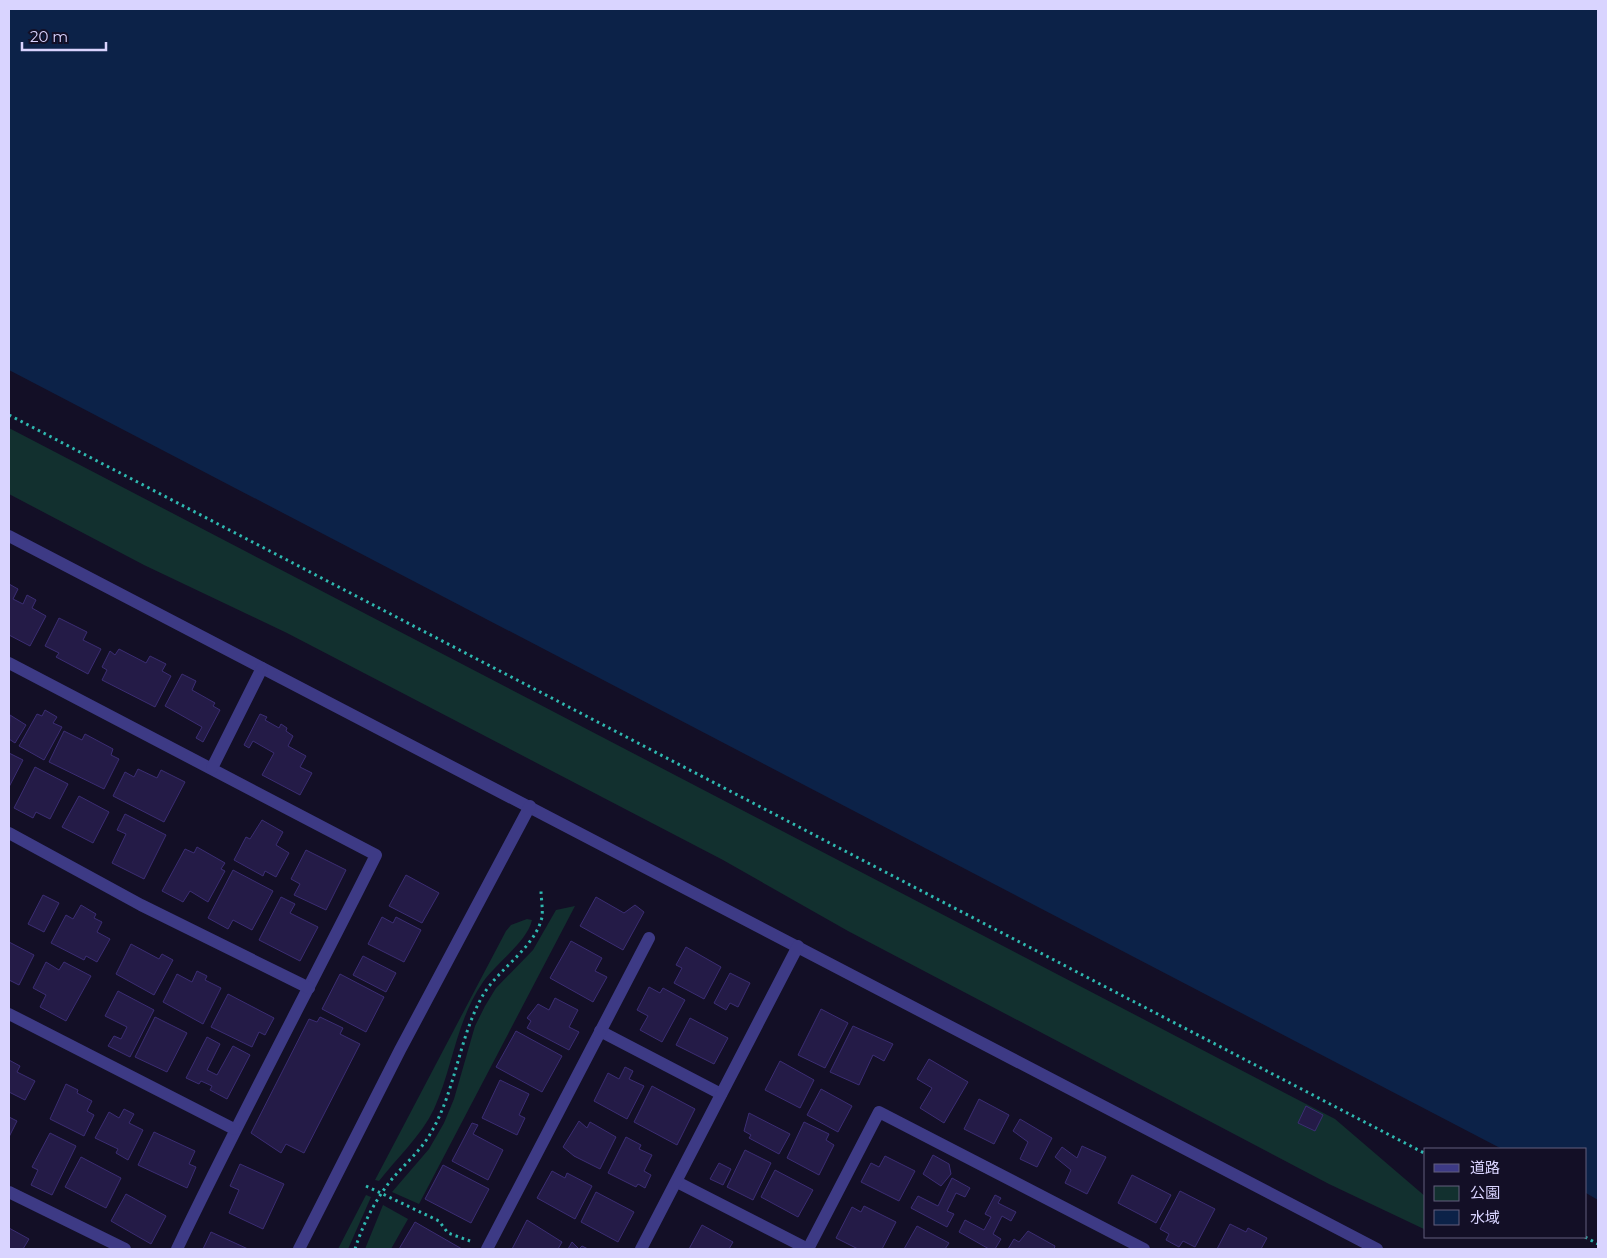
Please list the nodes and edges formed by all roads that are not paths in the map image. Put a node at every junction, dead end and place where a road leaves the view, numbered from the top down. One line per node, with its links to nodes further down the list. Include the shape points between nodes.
1 (9, 536): 3 (street)
2 (9, 663): 4 (street)
3 (262, 668): 4 (street); 5 (street)
4 (212, 768): 9 (street, via 376,855)
5 (530, 806): 8 (street); 18 (street)
6 (9, 833): 9 (street, via 141,905)
7 (649, 938): 11 (street)
8 (798, 946): 12 (street); 23 (street)
9 (309, 988): 13 (street)
10 (9, 1014): 13 (street)
11 (600, 1031): 12 (street); 19 (street)
12 (721, 1094): 14 (street)
13 (234, 1129): 17 (street)
14 (678, 1182): 20 (street); 21 (street)
15 (9, 1192): 16 (street)
16 (125, 1249)
17 (176, 1249)
18 (299, 1249)
19 (487, 1249)
20 (641, 1249)
21 (808, 1249): 22 (street, via 879,1112)
22 (1144, 1249)
23 (1377, 1249)

